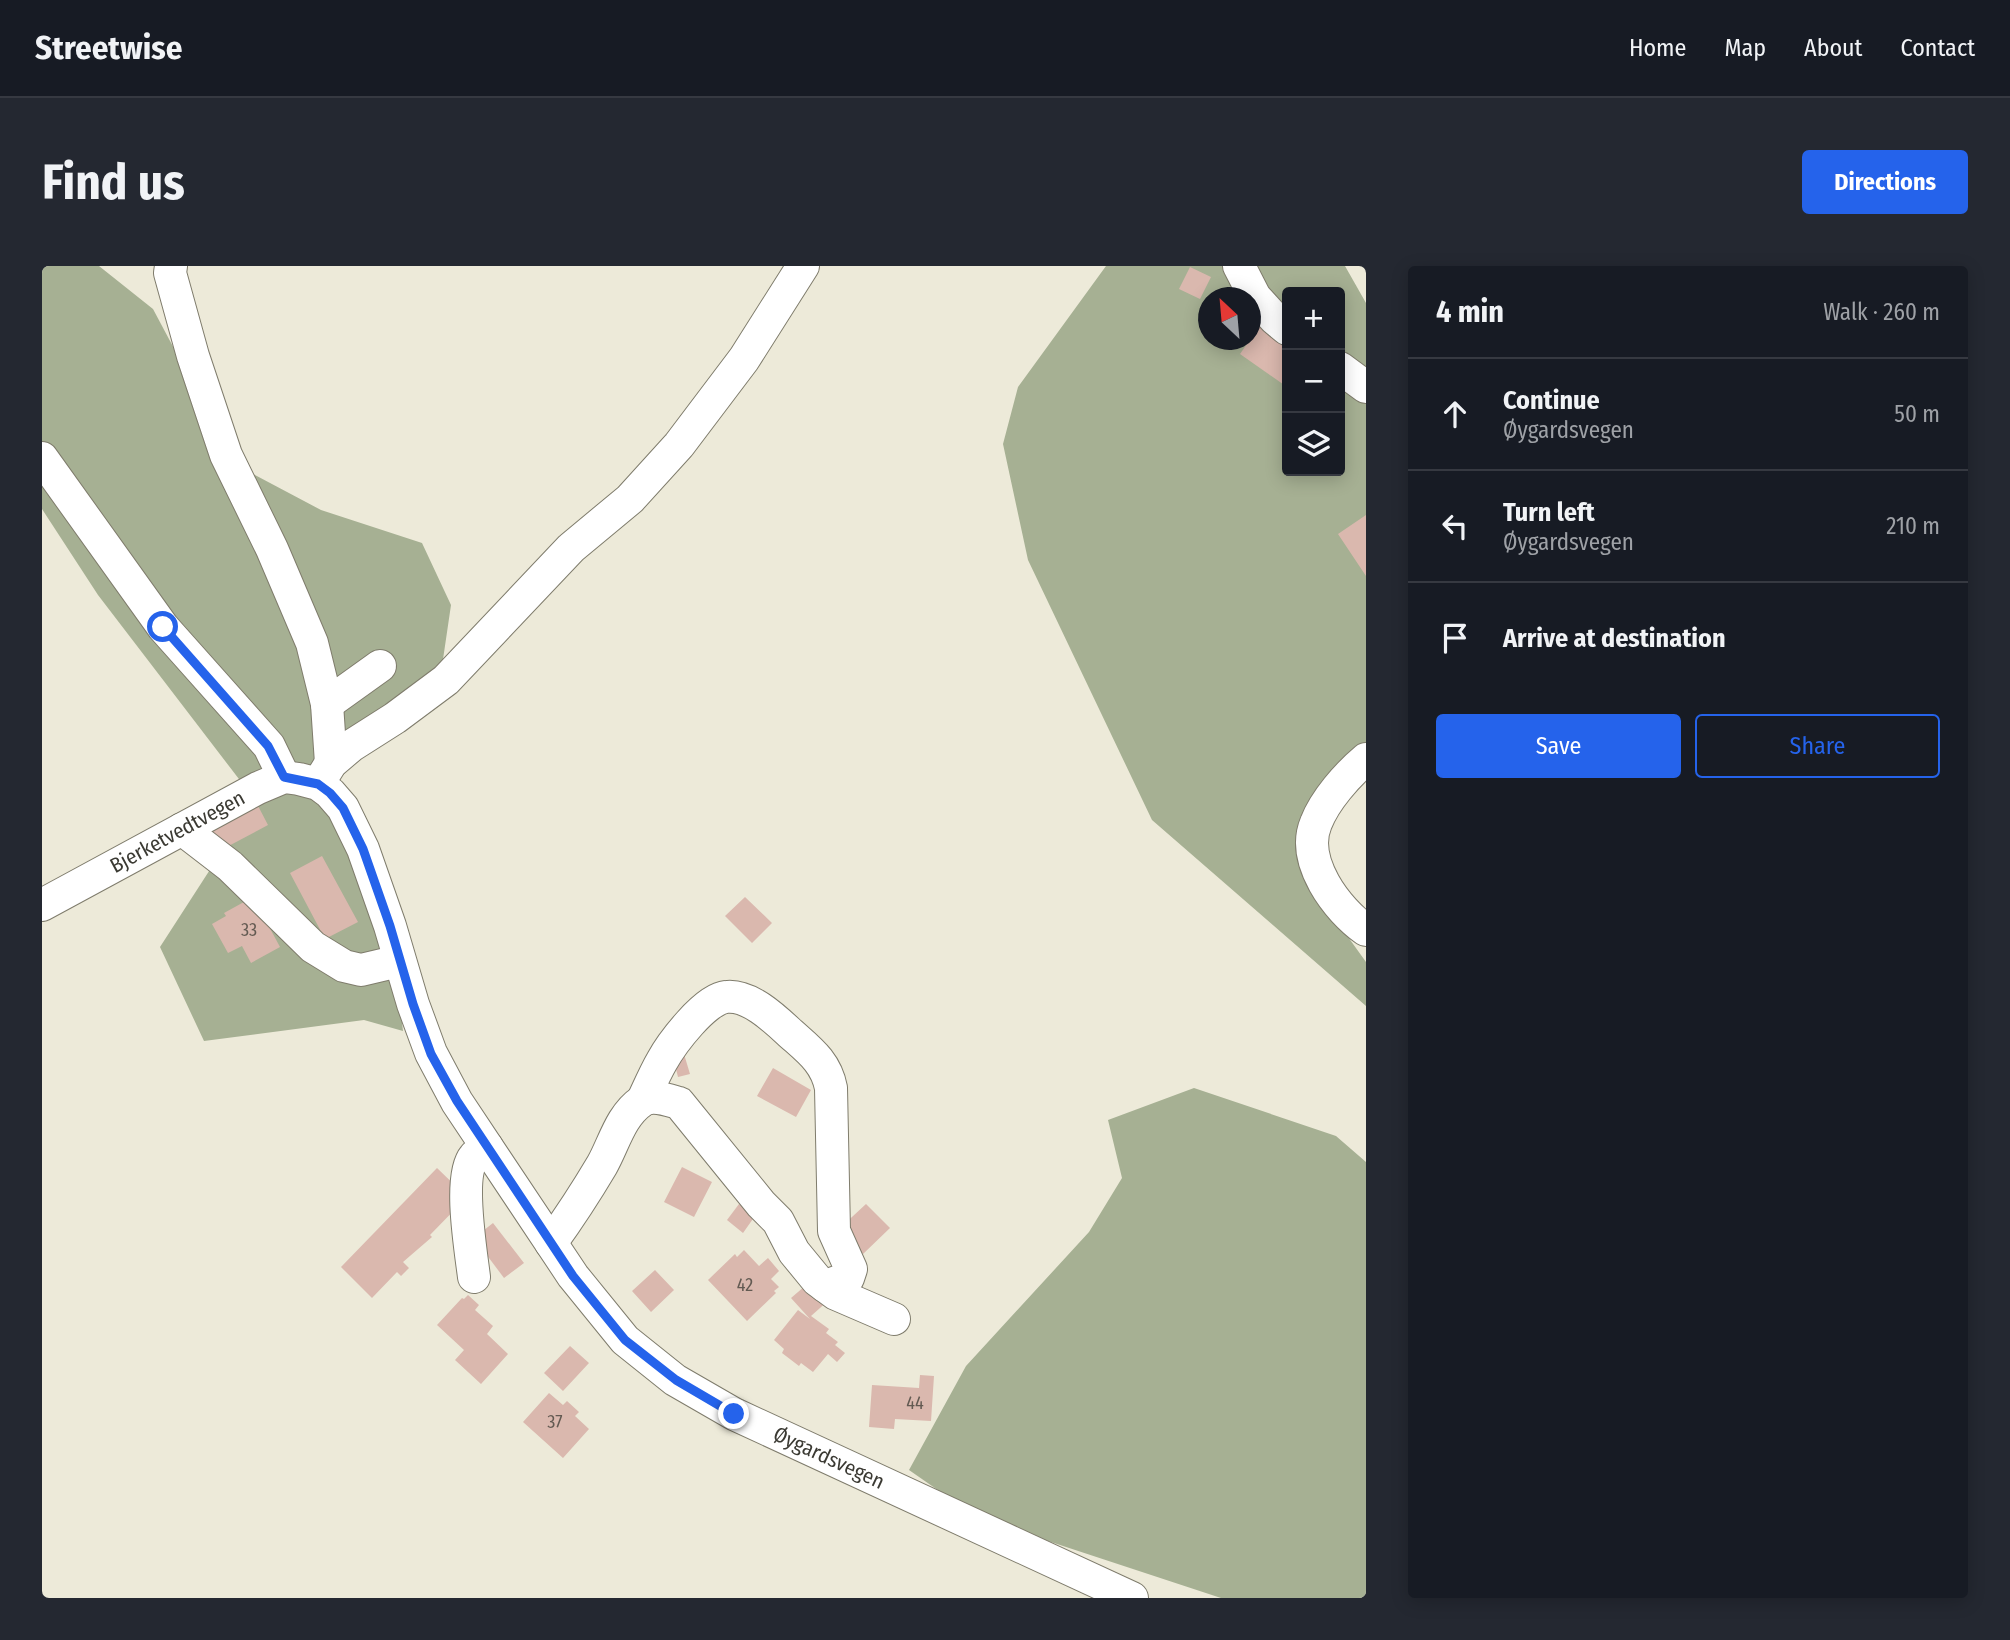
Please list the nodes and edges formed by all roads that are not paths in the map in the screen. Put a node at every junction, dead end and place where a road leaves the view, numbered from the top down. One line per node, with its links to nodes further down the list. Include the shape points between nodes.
1 (171, 266): 9 (street, via 193,356 226,455 312,643)
2 (803, 266): 11 (street, via 736,370 679,445 630,499 571,548 446,680 351,746)
3 (1239, 266): 4 (street, via 1255,297)
4 (1282, 324)
5 (1345, 372): 6 (street)
6 (1366, 387)
7 (42, 458): 12 (street, via 163,627 268,746)
8 (380, 666): 9 (street)
9 (327, 704): 11 (street)
10 (1366, 758): 15 (street, via 1331,797 1315,825 1314,845 1329,894)
11 (325, 773): 12 (street); 16 (street, Øygardsvegen, via 330,793 343,808 363,849)
12 (284, 777): 13 (street, Bjerketvedtvegen)
13 (181, 829): 14 (street, Bjerketvedtvegen); 16 (street, via 230,866 313,947 344,966 361,970)
14 (42, 905)
15 (1366, 930)
16 (399, 961): 18 (street, Øygardsvegen, via 431,1054)
17 (643, 1100): 19 (street, via 620,1125 607,1157); 21 (street, via 679,1103); 21 (street, via 680,1035 709,1005 726,997 768,1012 818,1058 831,1088 834,1231 851,1269 848,1278)
18 (487, 1147): 19 (street, Øygardsvegen); 20 (street, via 473,1158 466,1175)
19 (551, 1243): 23 (street, Øygardsvegen, via 625,1340 676,1380 772,1433)
20 (474, 1277)
21 (825, 1286): 22 (street)
22 (894, 1319)
23 (1132, 1598)

